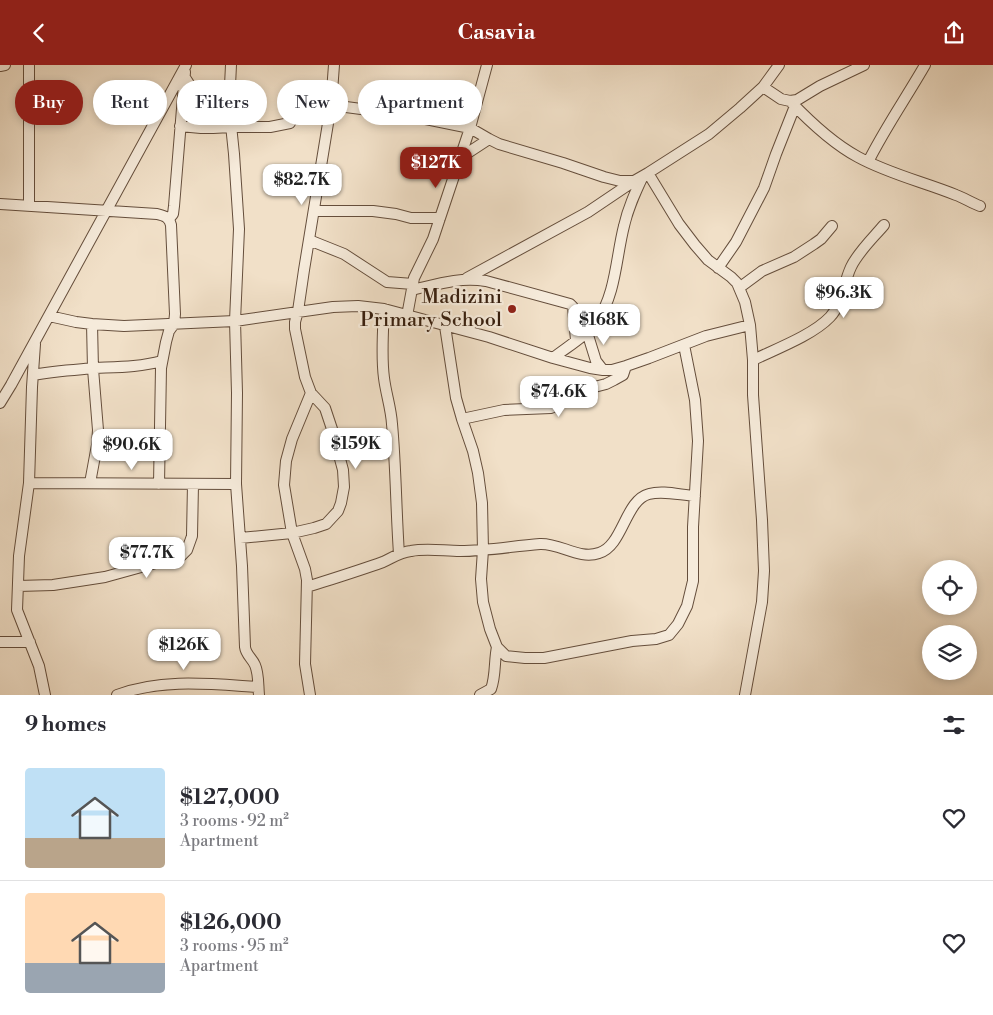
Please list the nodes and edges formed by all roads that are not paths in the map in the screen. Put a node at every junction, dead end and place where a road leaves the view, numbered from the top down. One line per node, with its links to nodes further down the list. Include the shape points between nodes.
1 (5, 65): 9 (street)
2 (29, 65): 25 (street)
3 (231, 65): 18 (street)
4 (334, 65): 11 (street)
5 (487, 65): 19 (street)
6 (779, 65): 12 (street)
7 (864, 65): 13 (street)
8 (925, 65): 22 (street)
9 (0, 66)
10 (185, 69): 17 (street); 18 (street, via 202,105); 27 (street)
11 (333, 80)
12 (764, 87): 13 (street); 23 (street, via 709,134)
13 (792, 103): 22 (street, via 826,135); 34 (street, via 764,188 736,242)
14 (348, 107): 19 (street)
15 (280, 125): 18 (street)
16 (328, 125): 28 (street)
17 (180, 126): 18 (street); 30 (street, via 174,207)
18 (228, 127): 42 (street, via 234,154 239,229)
19 (470, 128): 20 (street); 21 (street)
20 (489, 139): 21 (street); 23 (street, via 620,181)
21 (460, 158): 29 (street)
22 (868, 162): 26 (street)
23 (642, 177): 34 (street, via 666,203 708,260); 35 (street, via 588,212); 47 (street, via 623,227 606,303)
24 (0, 204): 25 (street)
25 (30, 205): 27 (street)
26 (980, 207)
27 (106, 211): 30 (street, via 157,214); 40 (street)
28 (314, 211): 29 (street, via 374,211 411,218); 33 (street)
29 (440, 218): 36 (street)
30 (169, 219): 44 (street)
31 (884, 225): 52 (street, via 852,266 844,292 831,316 794,341)
32 (832, 226): 37 (street, via 814,244 762,271)
33 (309, 240): 36 (street, via 344,254 386,281); 39 (street)
34 (718, 268): 37 (street)
35 (465, 279): 36 (street); 49 (street, via 486,281 570,304)
36 (412, 287): 41 (street)
37 (739, 288): 45 (street)
38 (384, 309): 39 (street, via 358,306); 41 (street); 70 (street, via 384,378 392,420)
39 (298, 311): 42 (street); 58 (street, via 295,329 304,377)
40 (49, 316): 43 (street); 48 (street)
41 (407, 316): 46 (street)
42 (235, 321): 44 (street); 65 (street)
43 (92, 324): 44 (street); 55 (street)
44 (174, 324): 53 (street, via 169,331)
45 (750, 325): 50 (street); 52 (street)
46 (446, 326): 51 (street); 60 (street)
47 (587, 332): 49 (street); 56 (street)
48 (36, 340): 57 (street); 59 (street)
49 (576, 340): 51 (street)
50 (684, 345): 54 (street); 66 (street, via 697,422)
51 (553, 359): 56 (street)
52 (753, 360): 82 (street, via 764,571 762,602)
53 (162, 361): 55 (street, via 133,367); 63 (street)
54 (626, 366): 56 (street); 60 (street, via 623,375 583,390 552,408 504,411)
55 (93, 369): 57 (street); 62 (street, via 98,430)
56 (602, 370)
57 (33, 375): 61 (street)
58 (311, 393): 67 (street, via 286,461 284,485); 67 (street, via 325,408 344,470 344,487 338,511 326,524)
59 (0, 403)
60 (462, 419): 69 (street, via 478,473)
61 (29, 483): 62 (street); 71 (street)
62 (90, 483): 63 (street)
63 (159, 484): 64 (street)
64 (193, 484): 65 (street); 71 (street, via 192,536 181,556 104,577 52,585)
65 (236, 484): 68 (street)
66 (694, 496): 69 (street, via 651,493 642,496 611,545 601,553 590,555 542,544); 75 (street, via 693,581 687,606 669,635 544,658 506,656)
67 (292, 533): 68 (street); 72 (street, via 305,569)
68 (240, 538): 76 (street, via 245,647 256,669)
69 (483, 550): 70 (street, via 426,549); 75 (street, via 483,602)
70 (399, 554): 72 (street)
71 (18, 586): 74 (street, via 17,610)
72 (307, 587): 80 (street, via 305,664)
73 (0, 642): 74 (street)
74 (30, 642): 78 (street)
75 (497, 647): 81 (street, via 492,689)
76 (258, 691): 77 (street, via 183,684 152,686)
77 (140, 692): 79 (street)
78 (45, 695)
79 (117, 695)
80 (310, 695)
81 (480, 695)
82 (745, 695)

